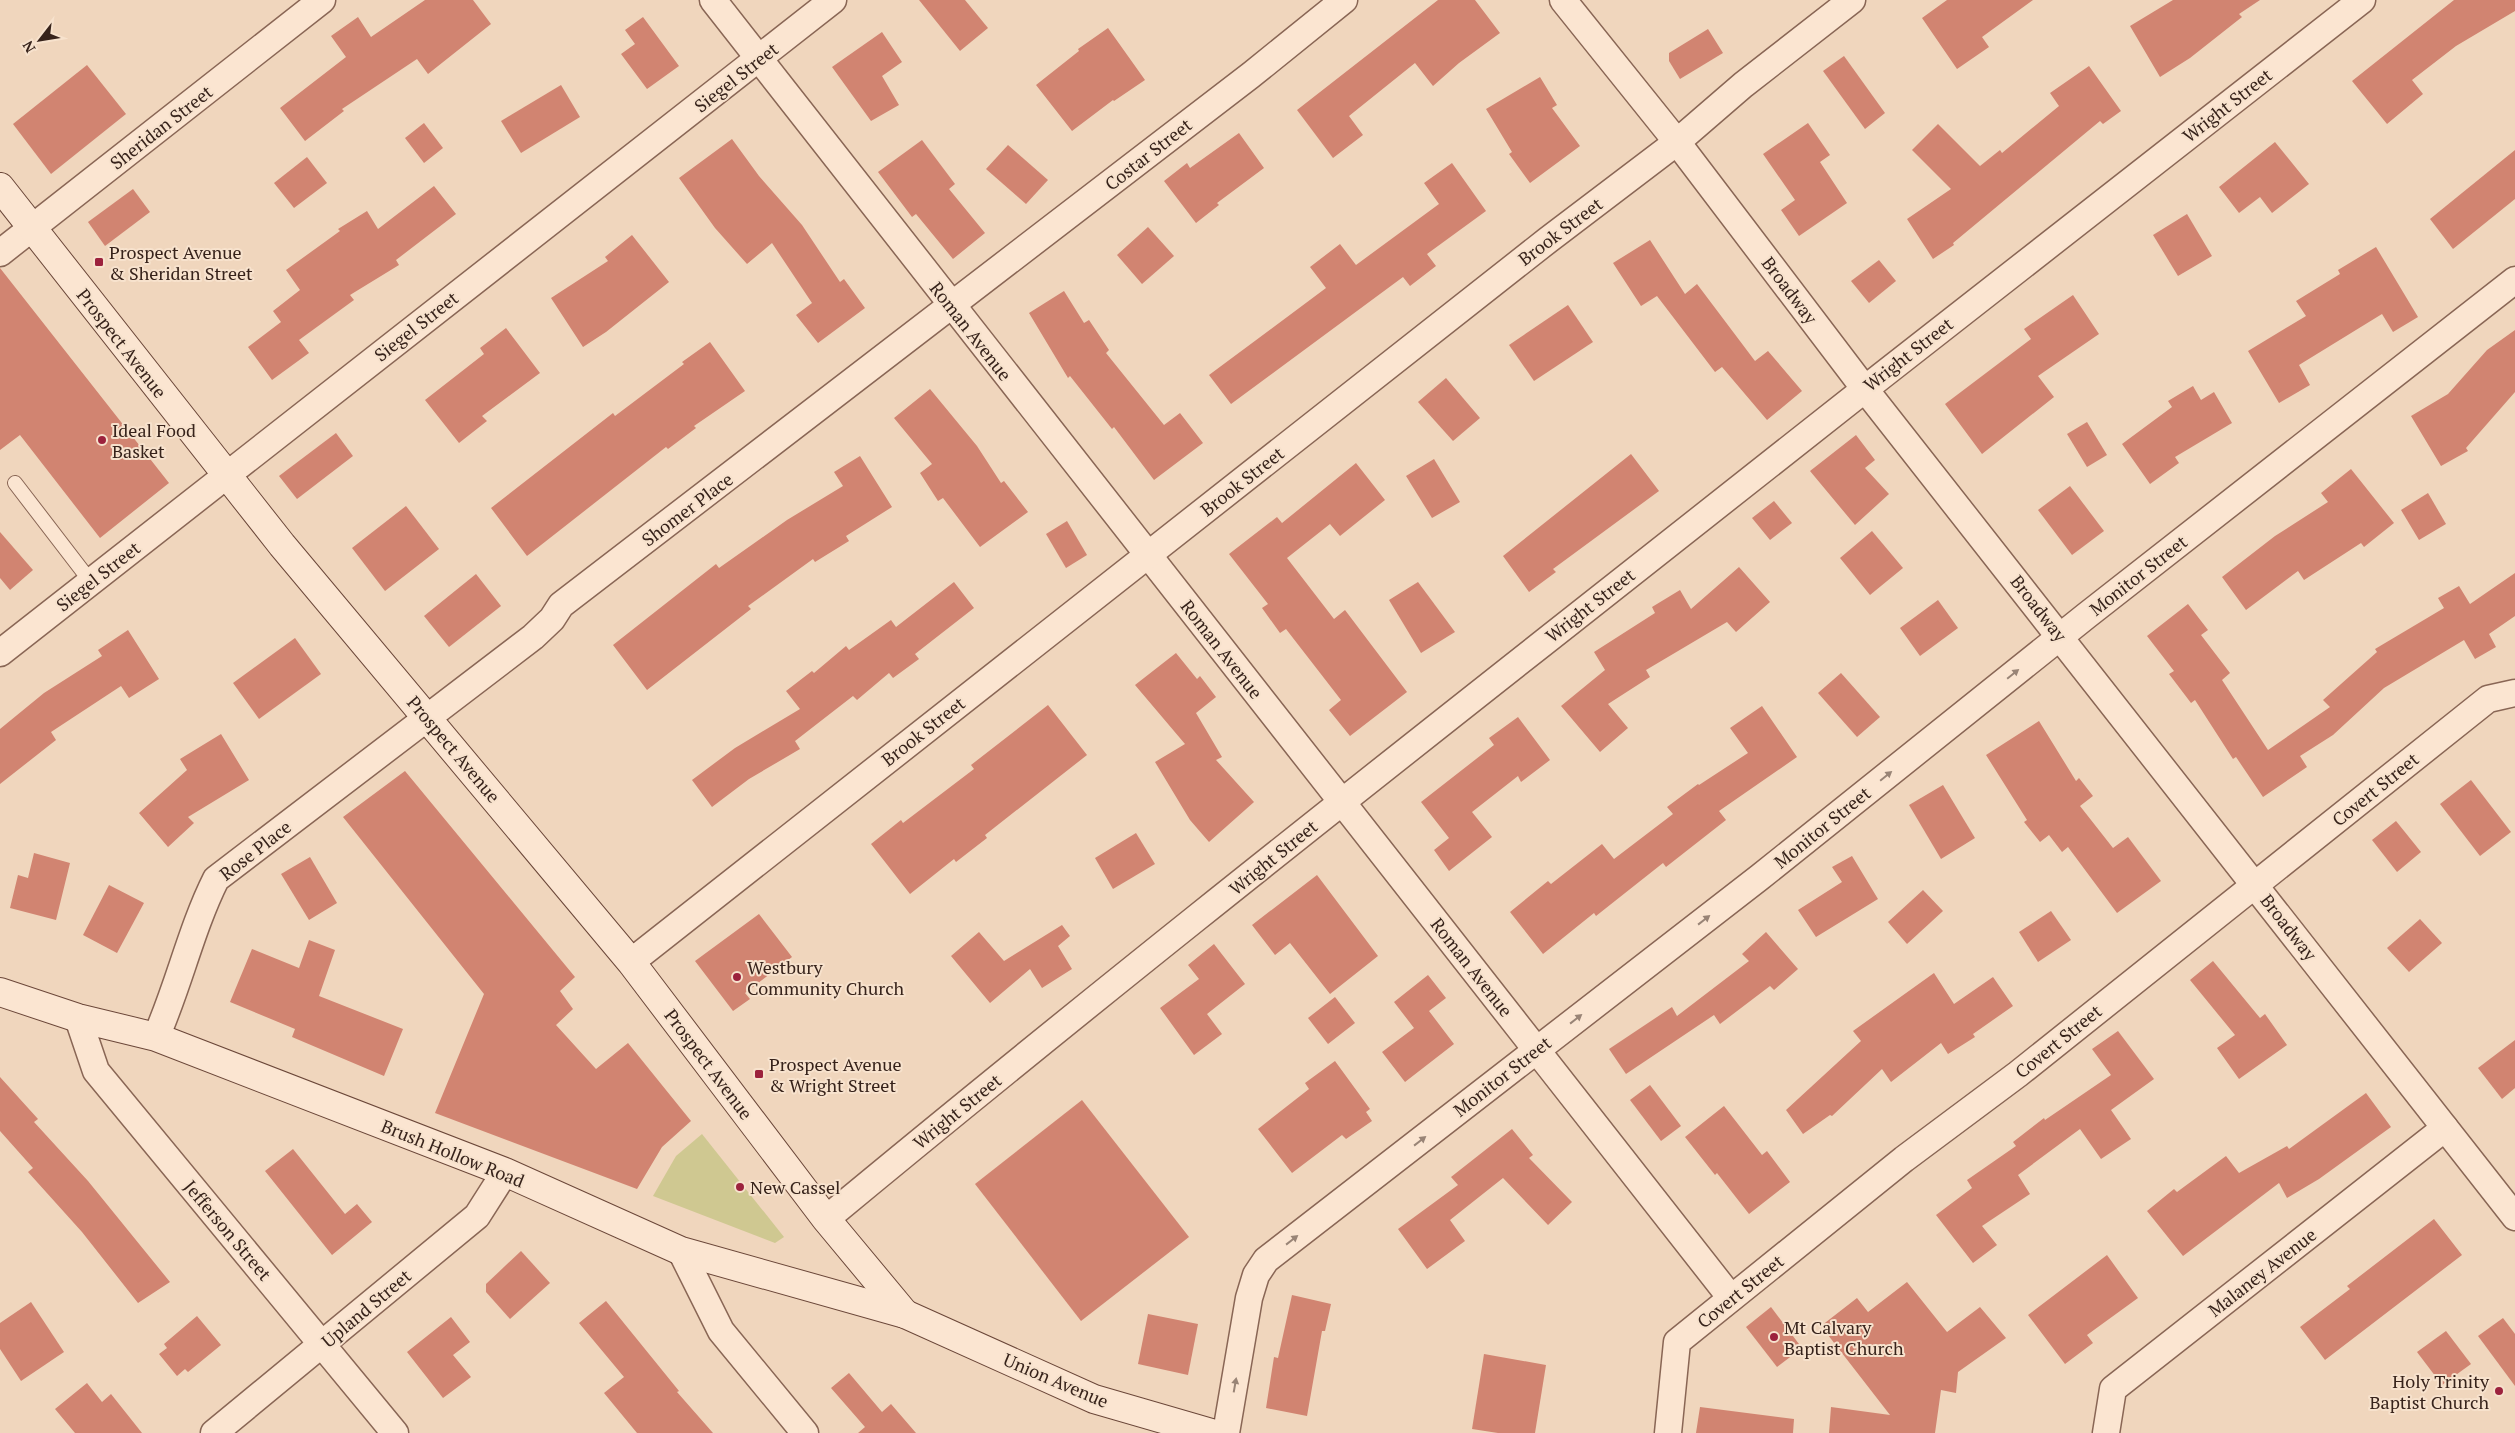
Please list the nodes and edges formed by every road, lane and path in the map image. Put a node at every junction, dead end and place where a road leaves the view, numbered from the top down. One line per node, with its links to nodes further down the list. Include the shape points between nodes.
1 (322, 0): 11 (street, Sheridan Street)
2 (713, 0): 8 (street, Roman Avenue)
3 (833, 0): 8 (street, Siegel Street)
4 (1344, 0): 14 (street, Costar Street)
5 (1563, 0): 9 (street, Broadway)
6 (1852, 0): 9 (street, Brook Street, via 1743,85)
7 (2362, 0): 15 (street, Wright Street)
8 (759, 58): 14 (street, Roman Avenue); 16 (street, Siegel Street)
9 (1677, 142): 15 (street, Broadway); 18 (street, Brook Street)
10 (0, 187): 11 (main road, Prospect Avenue)
11 (32, 228): 12 (street, Sheridan Street); 16 (main road, Prospect Avenue)
12 (0, 253)
13 (2515, 280): 20 (street, Monitor Street)
14 (952, 306): 18 (street, Roman Avenue); 23 (street, Shomer Place, via 561,605 552,620 532,637)
15 (1864, 388): 20 (street, Broadway); 24 (street, Wright Street)
16 (226, 475): 19 (street, Siegel Street); 23 (main road, Prospect Avenue, via 282,546)
17 (16, 483): 19 (lane)
18 (1148, 554): 24 (street, Roman Avenue); 26 (street, Brook Street)
19 (91, 582): 21 (street, Siegel Street)
20 (2061, 636): 25 (street, Broadway); 30 (street, Monitor Street, one-way to 20, via 1760,877)
21 (0, 653)
22 (2515, 693): 25 (street, Covert Street, via 2488,699)
23 (428, 717): 26 (main road, Prospect Avenue); 29 (street, Rose Place, via 216,879 203,906 171,1004)
24 (1342, 802): 30 (street, Roman Avenue); 34 (street, Wright Street, via 1070,1018)
25 (2256, 884): 31 (street, Broadway); 36 (street, Covert Street)
26 (631, 962): 34 (main road, Prospect Avenue)
27 (0, 992): 28 (main road, Brush Hollow Road)
28 (78, 1018): 29 (main road, Brush Hollow Road); 38 (street, Jefferson Street, via 96,1071)
29 (156, 1037): 32 (main road, Brush Hollow Road)
30 (1537, 1049): 36 (street, Roman Avenue); 43 (street, Monitor Street, one-way to 30, via 1249,1298 1256,1275 1266,1260)
31 (2445, 1128): 33 (street, Broadway); 45 (street, Malaney Avenue, via 2113,1389)
32 (505, 1172): 35 (main road, Brush Hollow Road); 38 (street, Upland Street, via 477,1216)
33 (2515, 1217)
34 (826, 1219): 37 (main road, Prospect Avenue)
35 (681, 1251): 37 (main road, Brush Hollow Road); 41 (street, via 721,1331)
36 (1731, 1298): 44 (street, Covert Street, via 1678,1342)
37 (905, 1314): 42 (main road, Union Avenue, via 1094,1399)
38 (322, 1345): 39 (street, Upland Street); 40 (street, Jefferson Street)
39 (214, 1433)
40 (395, 1433)
41 (805, 1433)
42 (1211, 1433)
43 (1226, 1433)
44 (1668, 1433)
45 (2106, 1433)

